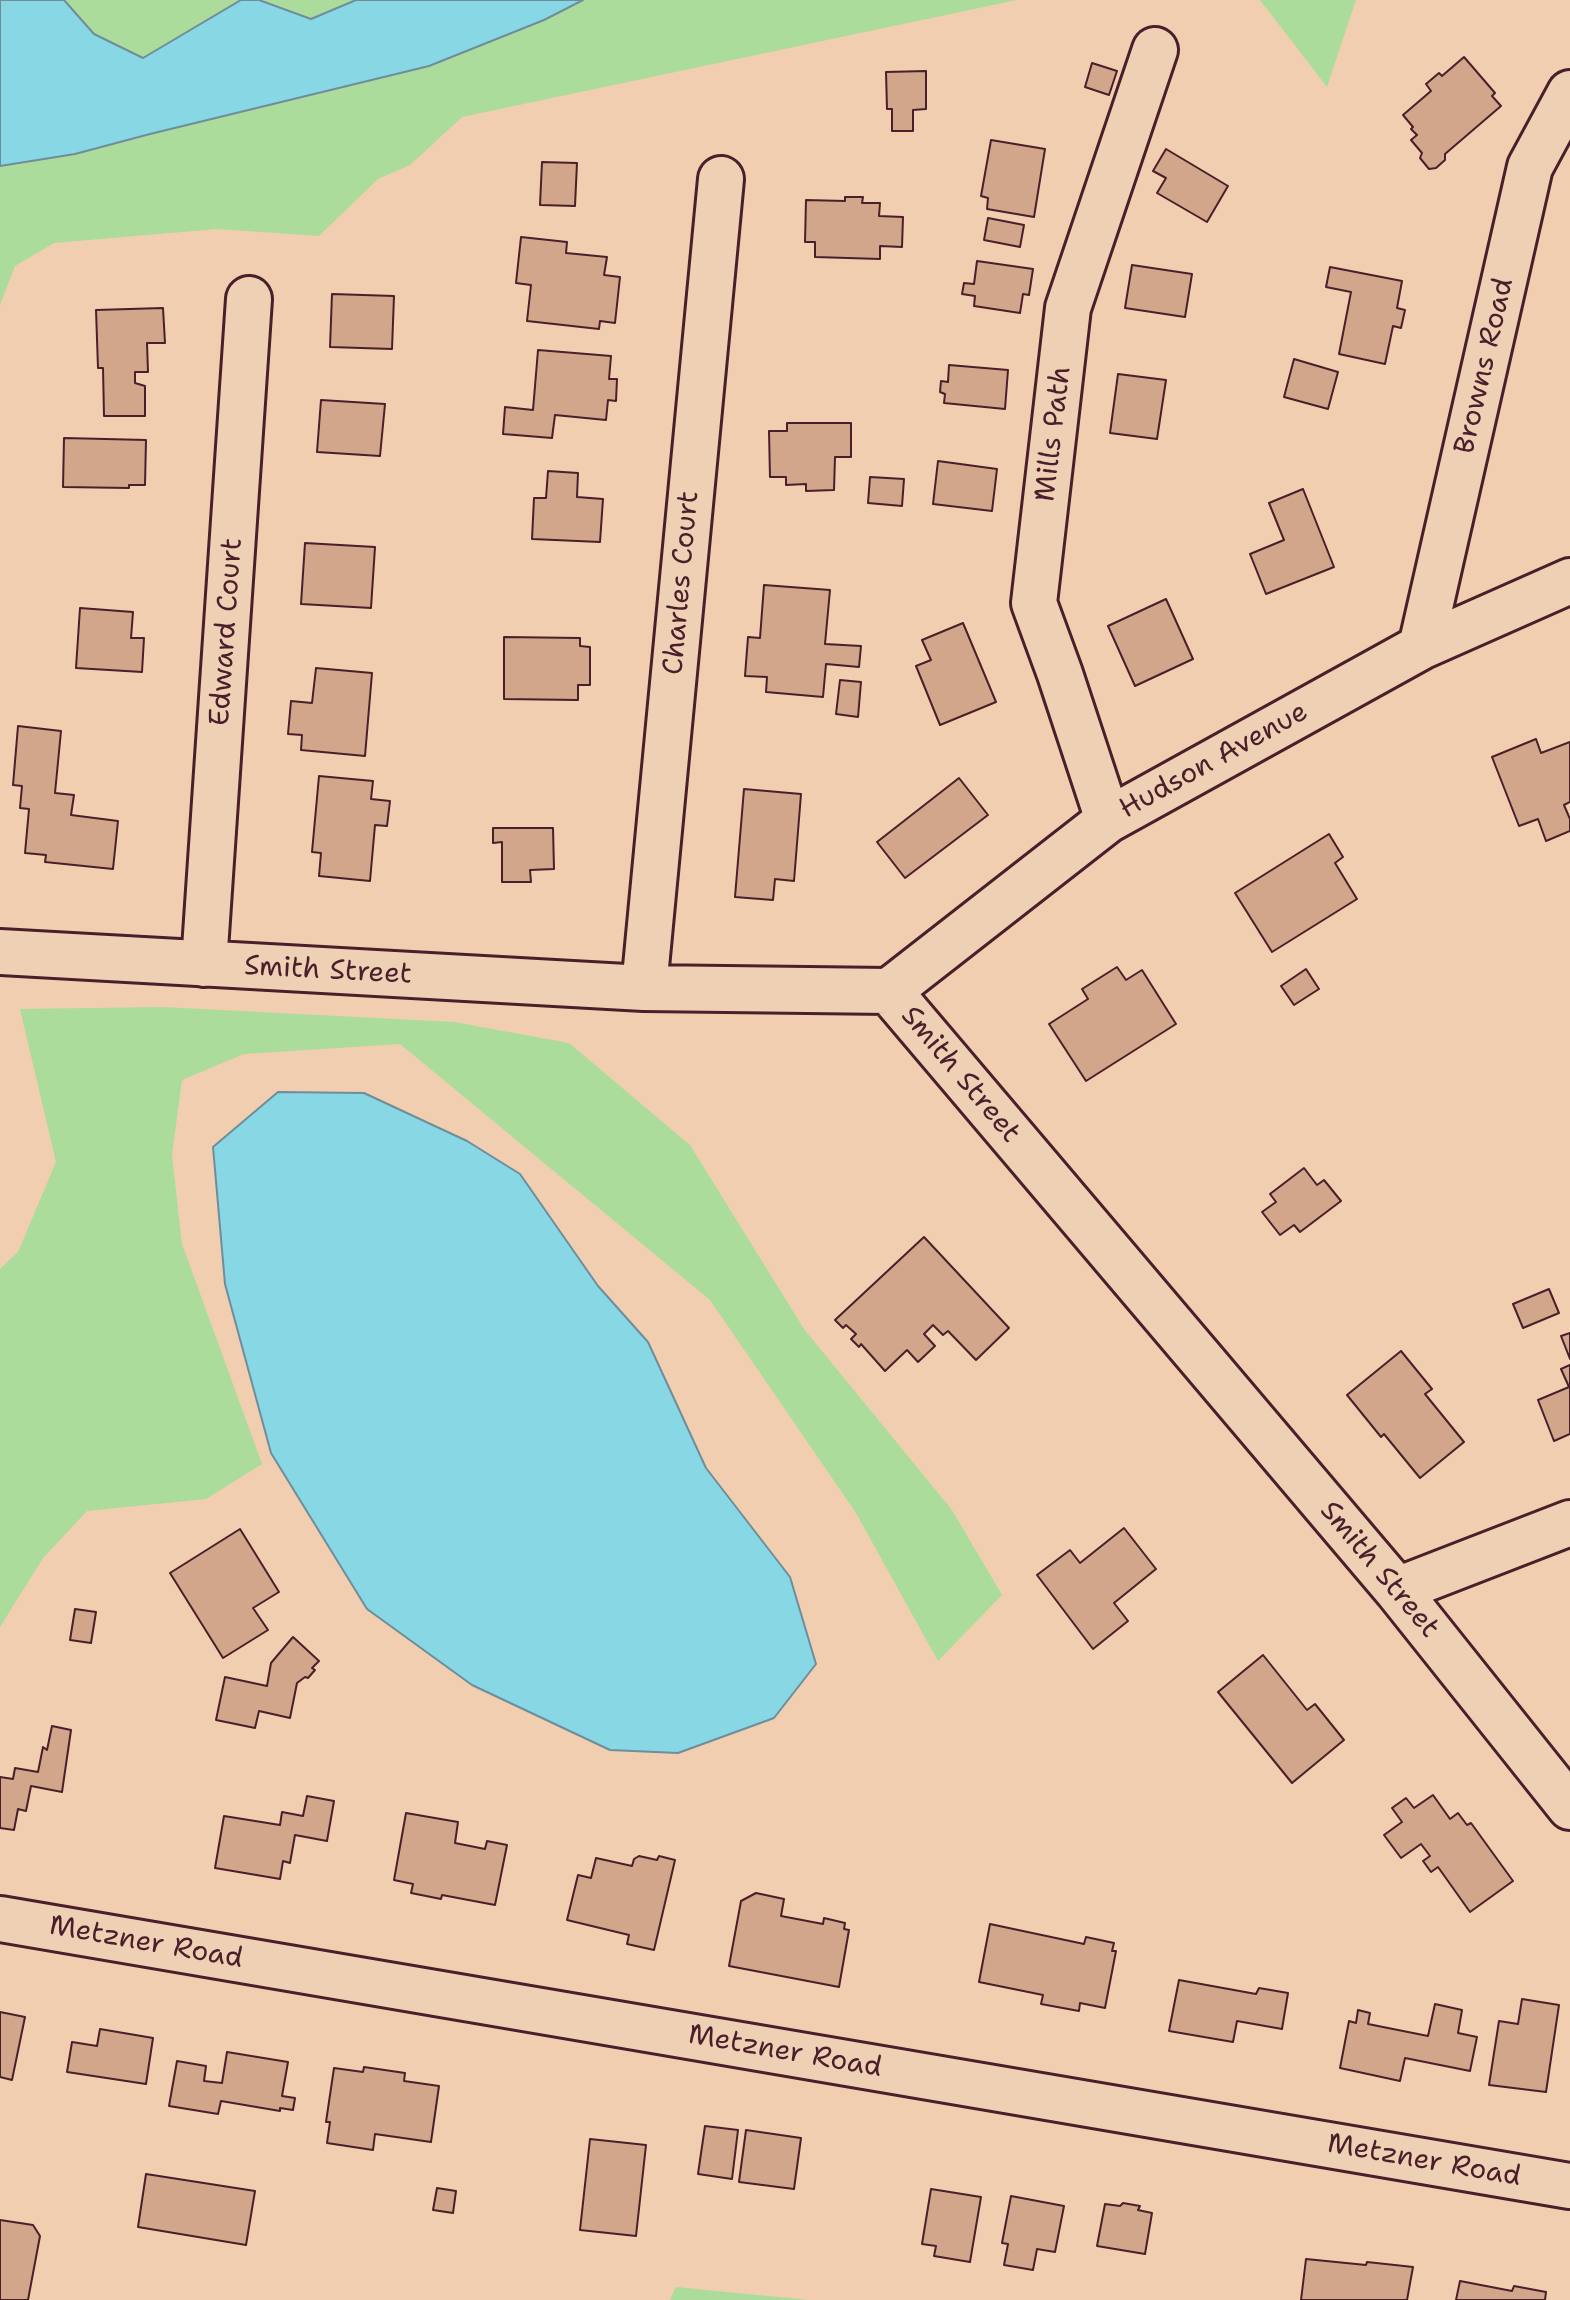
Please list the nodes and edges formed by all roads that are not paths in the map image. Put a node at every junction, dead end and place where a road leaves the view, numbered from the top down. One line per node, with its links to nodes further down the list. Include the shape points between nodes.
1 (1155, 50): 7 (street, Mills Path, via 1068,308 1034,603)
2 (1570, 93): 6 (street, Browns Road, via 1530,167)
3 (721, 179): 10 (street, Charles Court)
4 (249, 299): 9 (street, Edward Court)
5 (1570, 581): 6 (street, Hudson Avenue)
6 (1421, 647): 7 (street, Hudson Avenue)
7 (1108, 820): 11 (street, Hudson Avenue)
8 (0, 952): 9 (street, Smith Street)
9 (204, 964): 10 (street, Smith Street)
10 (644, 988): 11 (street, Smith Street)
11 (889, 991): 13 (street, Smith Street)
12 (1570, 1523): 13 (street)
13 (1397, 1590): 14 (street, Smith Street)
14 (1570, 1807)
15 (0, 1919): 16 (street, Metzner Road)
16 (1570, 2186)

